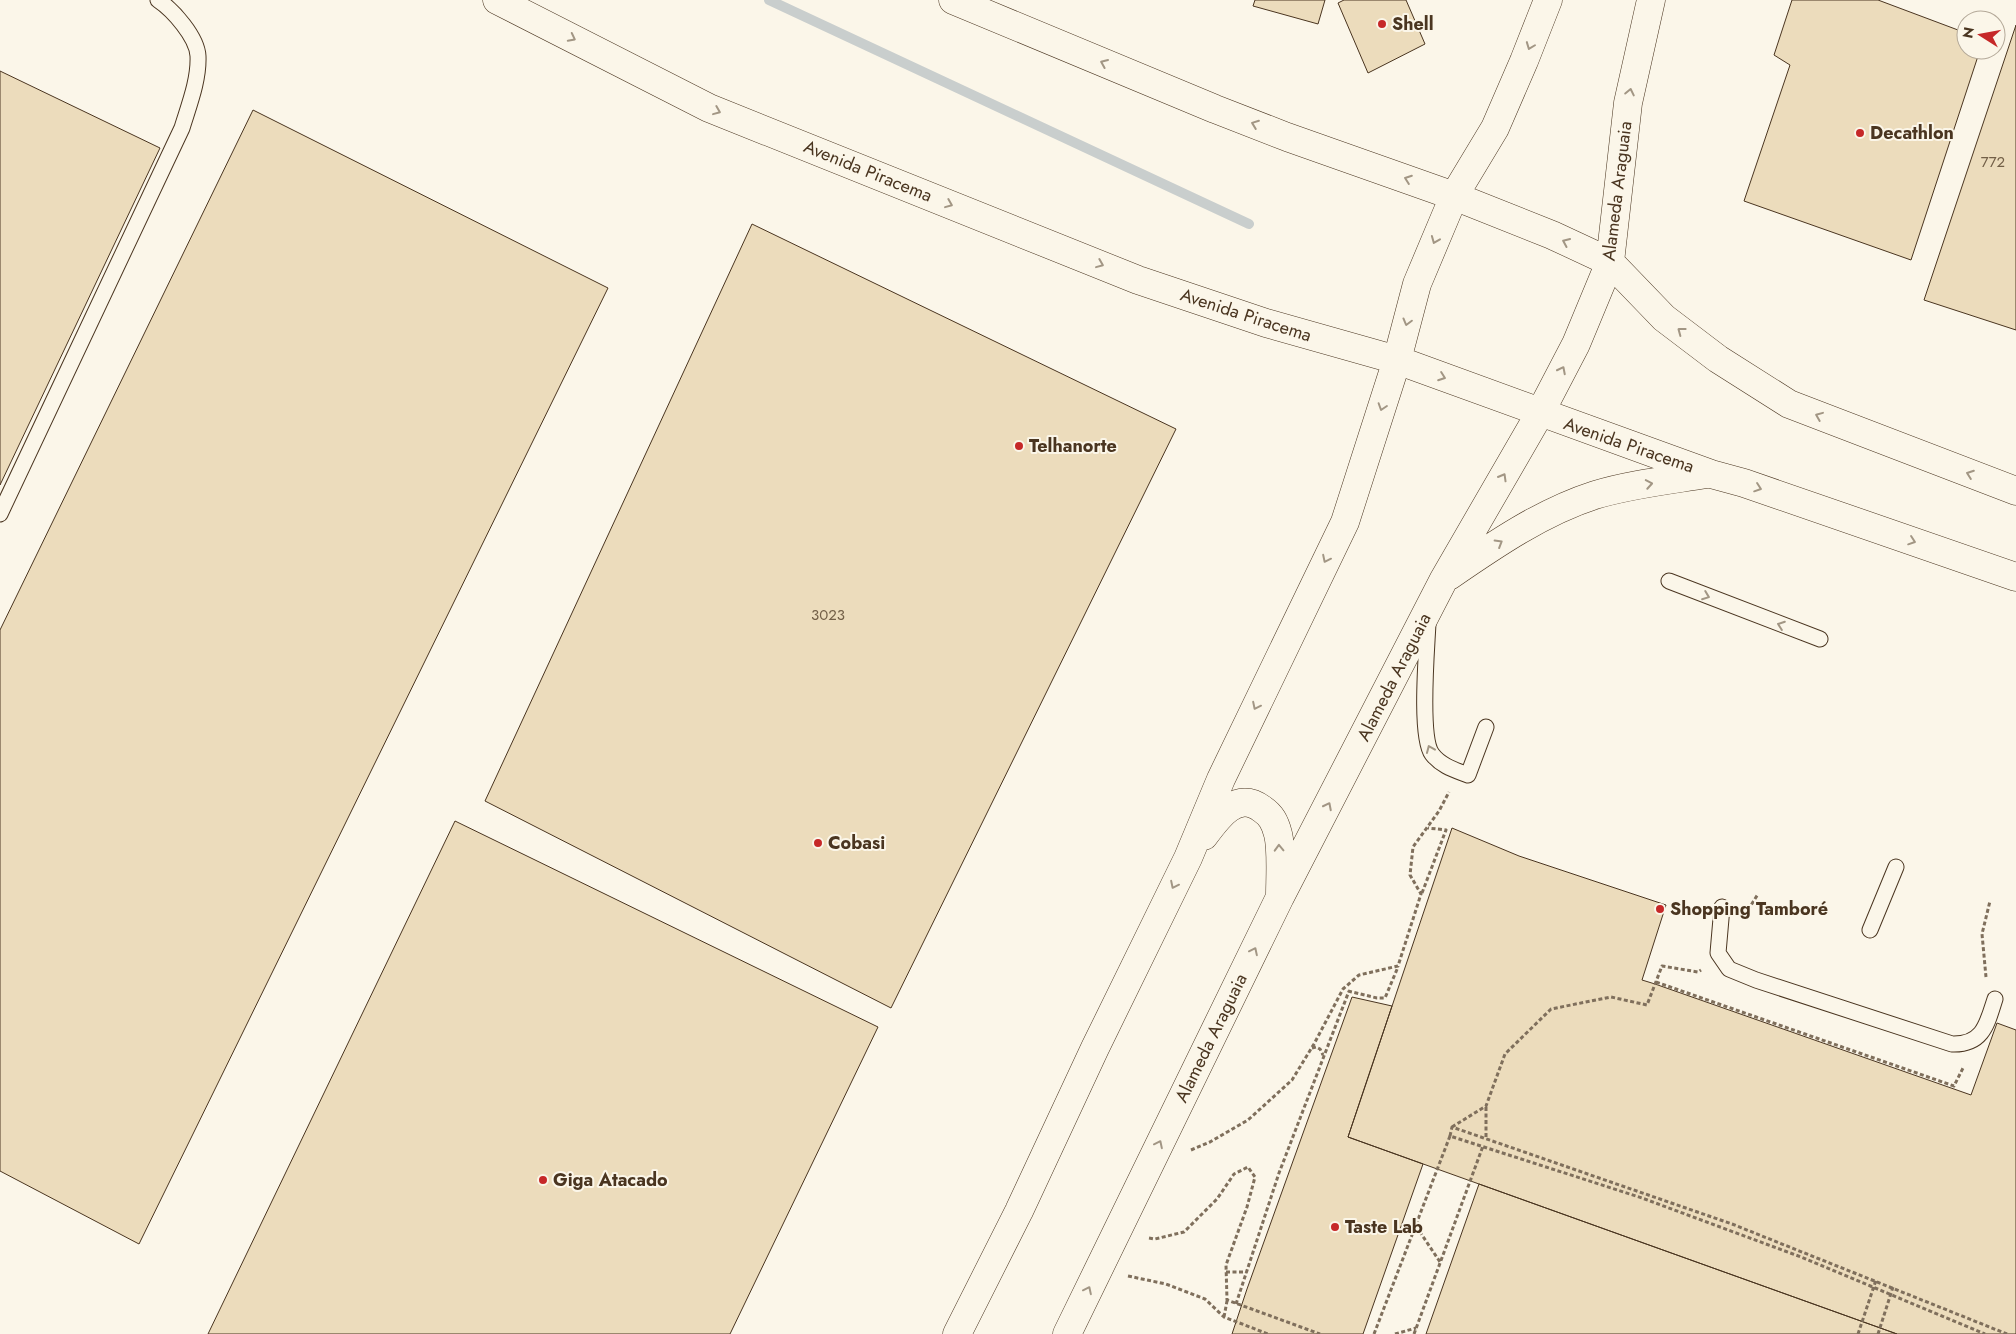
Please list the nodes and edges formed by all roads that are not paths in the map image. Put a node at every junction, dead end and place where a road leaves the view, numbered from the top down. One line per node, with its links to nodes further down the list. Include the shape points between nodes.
1 (158, 0): 13 (lane, via 188,30 198,54 192,97 182,128)
2 (497, 0): 6 (main road, Avenida Piracema)
3 (953, 0): 7 (main road, one-way to 3, via 1215,109)
4 (1548, 0): 7 (main road, one-way to 7, via 1495,128)
5 (1651, 0): 8 (main road, Alameda Araguaia, one-way to 5, via 1628,103)
6 (523, 9): 9 (main road, Avenida Piracema, one-way to 9, via 709,108 1138,280 1266,323)
7 (1454, 196): 8 (main road, one-way to 7); 9 (main road, one-way to 9, via 1417,284)
8 (1610, 262): 10 (main road, Alameda Araguaia, one-way to 8, via 1576,344); 12 (main road, one-way to 8, via 1789,404 1718,359 1664,318)
9 (1396, 360): 10 (main road, Avenida Piracema, one-way to 10); 20 (main road, one-way to 20, via 1345,522 1220,779)
10 (1540, 413): 11 (main road, Avenida Piracema); 15 (main road, Alameda Araguaia, one-way to 10)
11 (1711, 474): 14 (main road, Avenida Piracema, one-way to 14); 15 (main road, one-way to 11, via 1554,511 1595,495)
12 (2016, 491)
13 (0, 514)
14 (2016, 577)
15 (1444, 579): 17 (main road, Alameda Araguaia)
16 (1668, 582): 18 (lane)
17 (1428, 611): 19 (lane, one-way to 17, via 1464,773 1441,764 1430,753 1425,734); 22 (main road, Alameda Araguaia, one-way to 17)
18 (1820, 639)
19 (1486, 727)
20 (1188, 858): 22 (main road, one-way to 20, via 1279,835 1271,816 1253,803 1242,802 1226,810); 26 (main road, one-way to 26)
21 (1896, 866): 24 (lane)
22 (1280, 897): 27 (main road, Alameda Araguaia, one-way to 22)
23 (1722, 907): 25 (lane, via 1718,953 1728,969 1756,980 1952,1044 1977,1039)
24 (1870, 930)
25 (1995, 999)
26 (957, 1334)
27 (1067, 1334)

